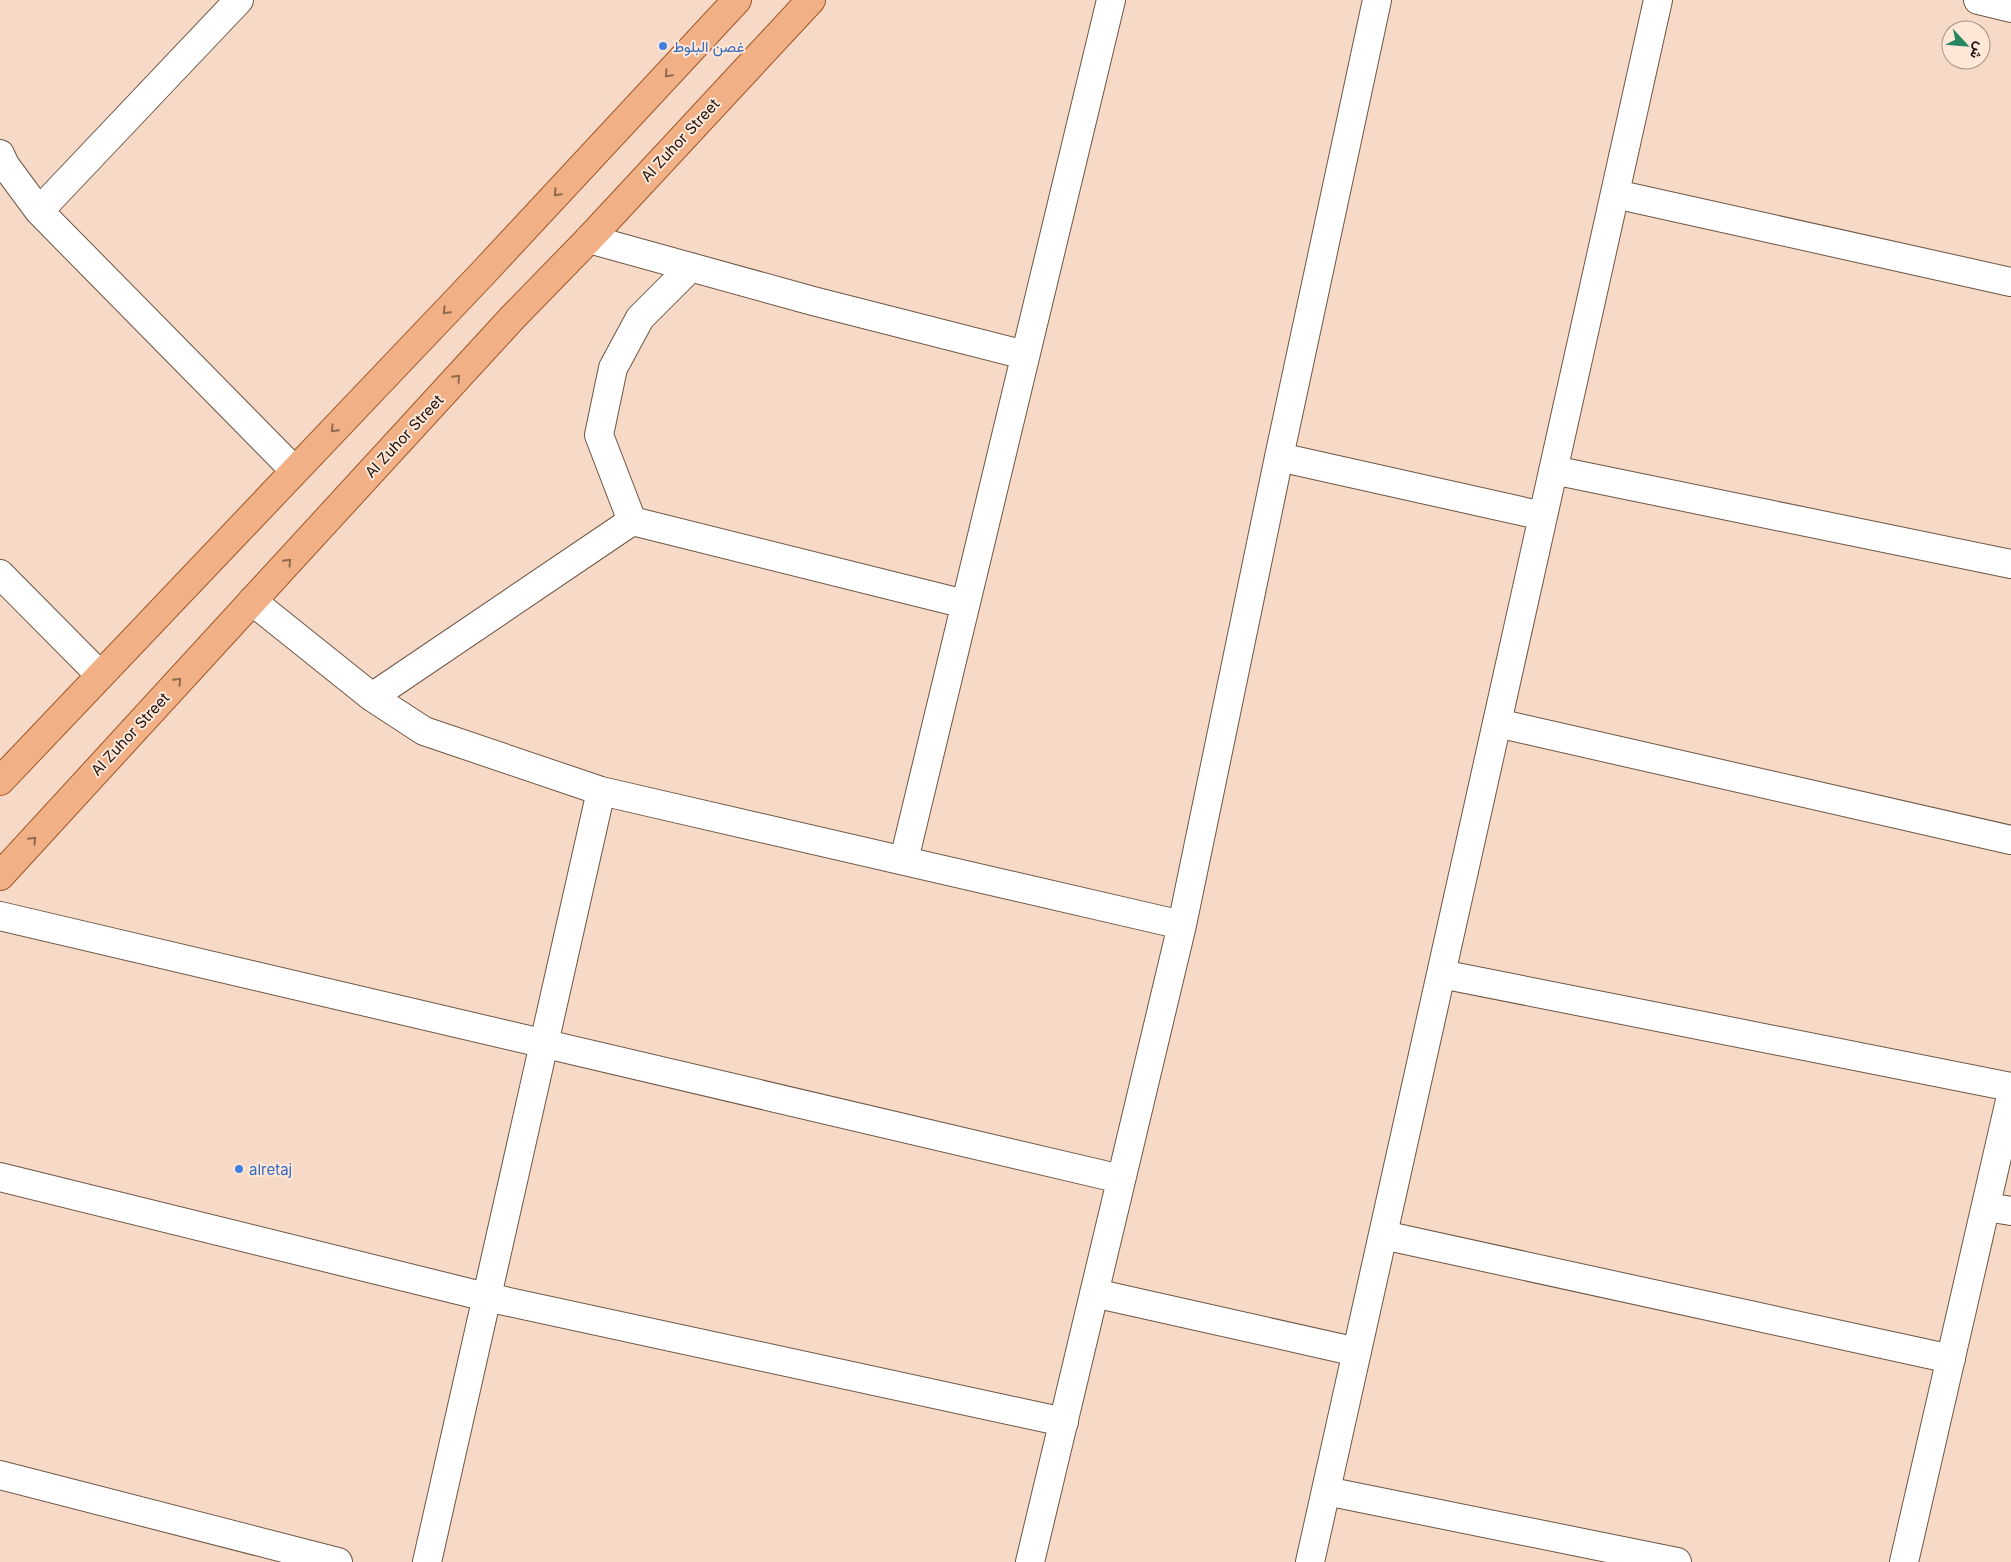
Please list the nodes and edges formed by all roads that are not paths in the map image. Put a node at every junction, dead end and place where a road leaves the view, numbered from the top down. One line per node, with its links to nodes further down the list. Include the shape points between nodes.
1 (239, 0): 11 (street)
2 (737, 0): 17 (main road, one-way to 17)
3 (811, 0): 12 (main road, Al Zuhor Street)
4 (1111, 0): 15 (street)
5 (1377, 0): 16 (street)
6 (1658, 0): 10 (street)
7 (1978, 0): 8 (street)
8 (2011, 8)
9 (0, 154): 11 (street)
10 (1615, 194): 14 (street); 18 (street)
11 (39, 211): 17 (street)
12 (589, 239): 13 (street); 23 (main road, Al Zuhor Street, one-way to 12)
13 (690, 267): 15 (street); 20 (street, via 640,318 613,368 599,435)
14 (2011, 282)
15 (1025, 355): 24 (street)
16 (1279, 457): 19 (street); 34 (street)
17 (294, 470): 25 (main road)
18 (1554, 470): 19 (street); 21 (street)
19 (1543, 516): 27 (street)
20 (632, 521): 24 (street); 26 (street)
21 (2011, 564)
22 (0, 574): 25 (street)
23 (252, 601): 26 (street); 32 (main road, Al Zuhor Street, one-way to 23)
24 (965, 604): 31 (street)
25 (100, 674): 28 (main road)
26 (372, 697): 29 (street, via 424,731)
27 (1497, 722): 30 (street); 35 (street)
28 (0, 781)
29 (601, 790): 31 (street); 36 (street)
30 (2011, 840)
31 (904, 860): 34 (street)
32 (0, 876)
33 (0, 916): 36 (street)
34 (1182, 924): 40 (street)
35 (1441, 974): 37 (street); 42 (street)
36 (544, 1044): 40 (street); 44 (street)
37 (2011, 1087)
38 (2011, 1096): 41 (street)
39 (0, 1178): 44 (street)
40 (1121, 1179): 43 (street)
41 (1998, 1209): 46 (street)
42 (1383, 1235): 45 (street); 46 (street)
43 (1094, 1293): 45 (street); 47 (street)
44 (486, 1298): 47 (street); 51 (street)
45 (1357, 1352): 49 (street)
46 (1950, 1359): 55 (street)
47 (1064, 1422): 52 (street)
48 (0, 1475): 50 (street)
49 (1326, 1490): 53 (street); 54 (street)
50 (338, 1562)
51 (427, 1562)
52 (1030, 1562)
53 (1310, 1562)
54 (1677, 1562)
55 (1904, 1562)

